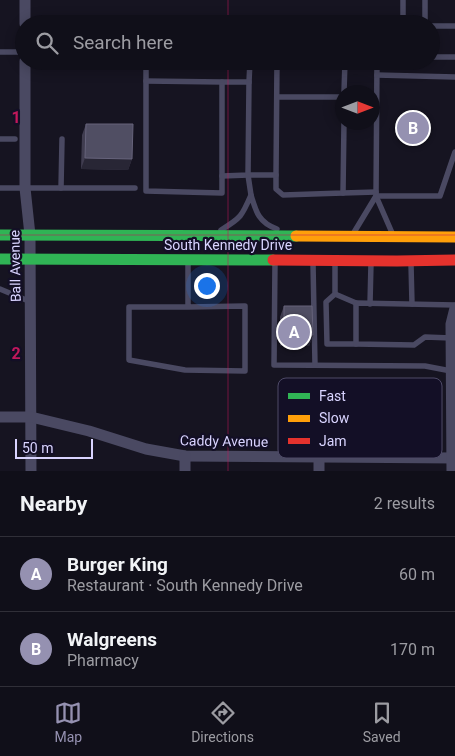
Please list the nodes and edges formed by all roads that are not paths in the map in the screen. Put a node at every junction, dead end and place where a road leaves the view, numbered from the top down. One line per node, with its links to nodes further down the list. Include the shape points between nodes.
1 (25, 0): 4 (street)
2 (403, 0): 5 (lane)
3 (425, 0): 6 (lane)
4 (25, 15)
5 (403, 15)
6 (425, 15)
7 (440, 26): 8 (lane)
8 (455, 26)
9 (0, 52): 10 (lane)
10 (15, 52)
11 (440, 57): 12 (lane)
12 (455, 57)
13 (25, 70): 36 (street, Ball Avenue)
14 (146, 70): 21 (lane)
15 (250, 70): 23 (lane)
16 (277, 70): 25 (lane)
17 (344, 70): 24 (lane)
18 (377, 70): 19 (lane)
19 (377, 75): 20 (lane); 40 (lane)
20 (455, 77)
21 (146, 81): 22 (lane); 34 (lane, via 146,191 222,193)
22 (222, 82): 23 (lane); 34 (lane)
23 (249, 82): 32 (lane)
24 (344, 85)
25 (277, 97): 26 (lane); 33 (lane)
26 (335, 97)
27 (344, 130): 39 (lane)
28 (0, 139): 29 (lane)
29 (15, 139)
30 (62, 139): 37 (lane)
31 (455, 152): 40 (lane, via 440,196)
32 (248, 175): 33 (lane); 34 (lane); 41 (lane)
33 (276, 175): 39 (lane, via 276,189 283,194)
34 (222, 176)
35 (0, 188): 36 (lane)
36 (26, 188): 37 (lane); 43 (street, Ball Avenue)
37 (61, 188): 38 (lane)
38 (135, 188)
39 (343, 193): 40 (lane)
40 (376, 194): 46 (lane); 47 (lane)
41 (251, 195): 44 (lane, via 238,219 217,233); 45 (lane, via 263,221)
42 (0, 235): 43 (main road, South Kennedy Drive)
43 (30, 235): 44 (main road, South Kennedy Drive); 50 (street, Ball Avenue)
44 (206, 235): 45 (main road, South Kennedy Drive)
45 (293, 236): 46 (main road, South Kennedy Drive)
46 (352, 236): 47 (main road, South Kennedy Drive)
47 (394, 237): 48 (main road, South Kennedy Drive)
48 (455, 238)
49 (0, 258): 50 (main road, South Kennedy Drive)
50 (30, 258): 51 (main road, South Kennedy Drive); 60 (street, Ball Avenue)
51 (188, 260): 52 (main road, South Kennedy Drive); 65 (lane)
52 (275, 260): 53 (main road, South Kennedy Drive); 68 (lane, via 274,365)
53 (313, 260): 55 (main road, South Kennedy Drive); 68 (lane)
54 (455, 260): 57 (main road, South Kennedy Drive)
55 (335, 261): 56 (main road, South Kennedy Drive); 59 (lane)
56 (371, 261): 57 (main road, South Kennedy Drive); 62 (lane)
57 (411, 261): 63 (lane)
58 (0, 289): 60 (lane)
59 (335, 294): 61 (lane); 67 (lane, via 326,302 327,344)
60 (31, 302): 71 (street, Ball Avenue)
61 (356, 304): 62 (lane); 67 (lane)
62 (370, 304): 63 (lane)
63 (412, 304): 64 (lane)
64 (455, 306): 66 (street)
65 (188, 307): 65 (lane, via 245,306 245,371 185,370 129,360 129,307)
66 (451, 338): 67 (lane, via 425,337 414,345); 69 (street)
67 (356, 344)
68 (315, 365): 69 (lane, via 425,366)
69 (452, 371): 75 (street)
70 (0, 417): 71 (street, Caddy Avenue)
71 (31, 417): 72 (street, Caddy Avenue, via 146,449); 76 (street, Ball Avenue)
72 (185, 456): 73 (street, Caddy Avenue); 77 (street)
73 (278, 457)
74 (319, 458): 78 (street)
75 (454, 458): 79 (street)
76 (31, 471)
77 (185, 471)
78 (319, 471)
79 (452, 471)

